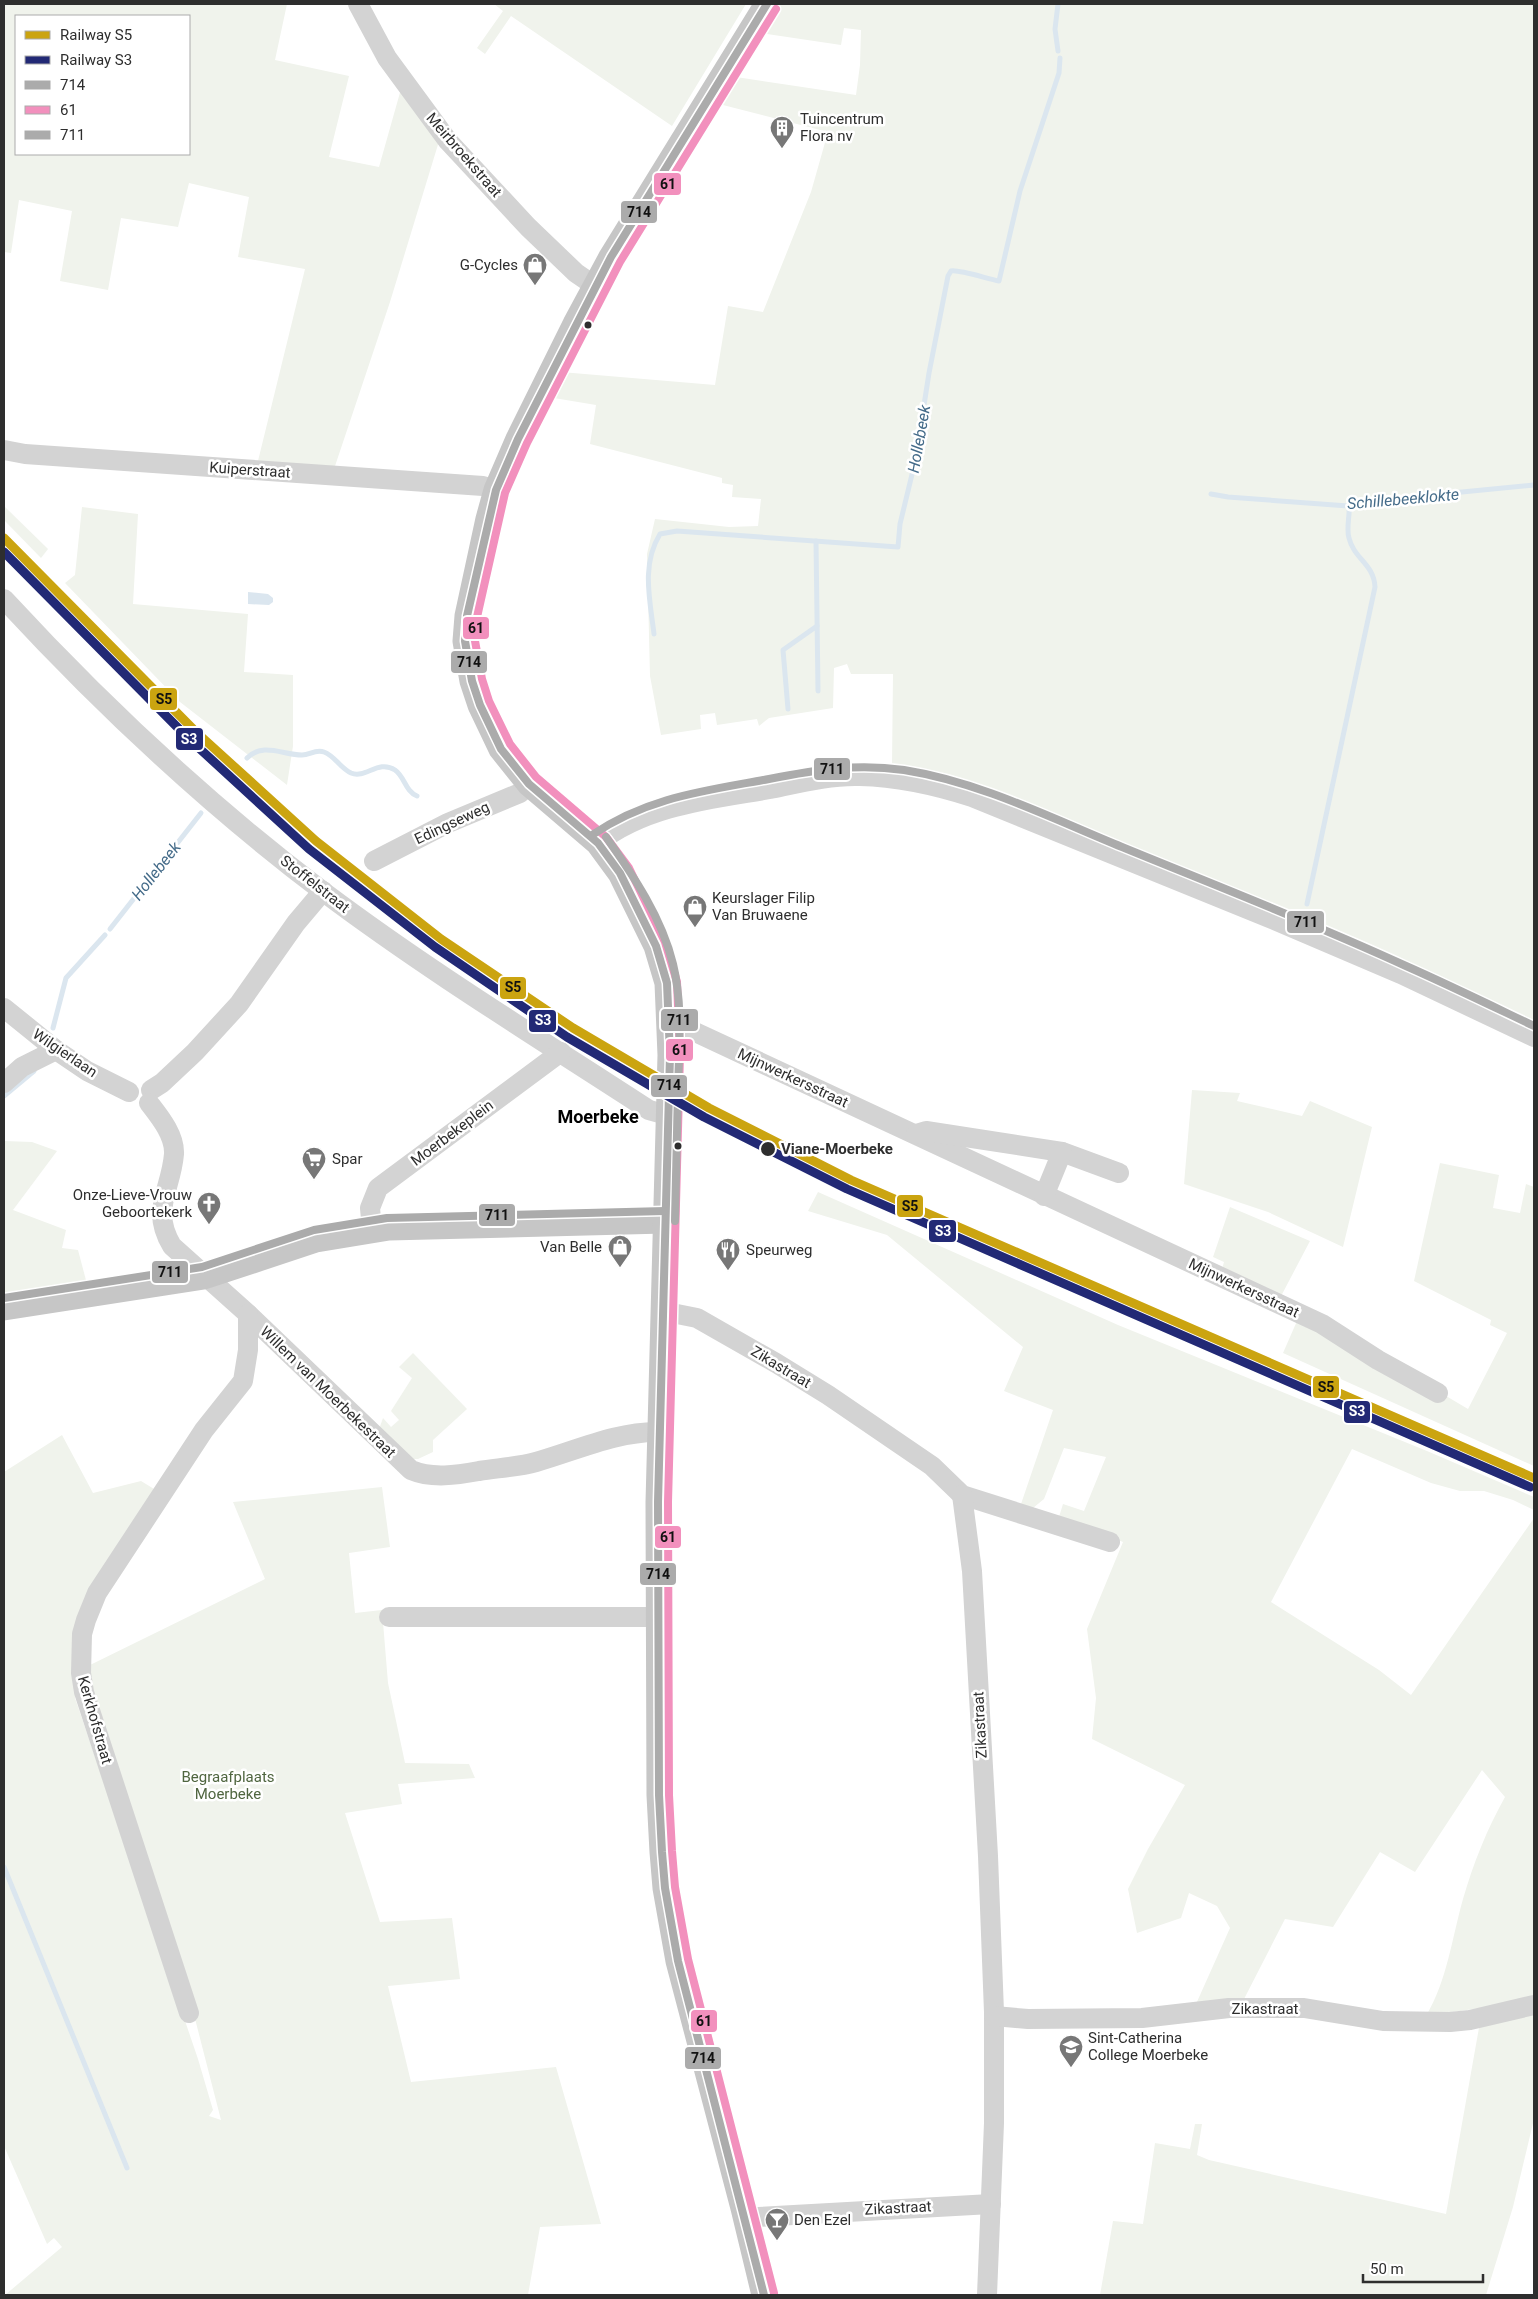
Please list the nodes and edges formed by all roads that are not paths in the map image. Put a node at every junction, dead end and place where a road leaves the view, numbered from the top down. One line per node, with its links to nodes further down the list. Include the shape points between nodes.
1 (358, 4): 3 (street, Meirbroekstraat, via 387,58 448,141 528,227 576,273)
2 (767, 4): 3 (main road, via 631,222)
3 (595, 286): 5 (main road)
4 (4, 450): 5 (street, Kuiperstraat, via 35,455 483,486)
5 (496, 490): 7 (main road, via 470,599 466,648 472,680 491,730)
6 (4, 598): 10 (street, Stoffelstraat, via 45,643 136,731 214,802)
7 (529, 784): 8 (main road); 9 (street, Edingseweg, via 520,793 448,823)
8 (598, 843): 12 (main road, via 620,873 656,946 667,983); 13 (street, via 609,835 677,806 820,780 858,776 898,778 934,785 972,797 1272,919)
9 (374, 861)
10 (322, 891): 15 (street, Stoffelstraat, via 490,1009); 17 (street, via 239,1004)
11 (4, 1008): 14 (street, Wilgierlaan)
12 (670, 1027): 18 (main road); 19 (street, Mijnwerkersstraat, via 695,1032)
13 (1534, 1037)
14 (56, 1050): 16 (street, via 22,1067); 17 (street, Wilgierlaan, via 87,1071 129,1092 133,1086 144,1084)
15 (561, 1052): 18 (street, Stoffelstraat, via 649,1110); 24 (street, Moerbekeplein, via 378,1188 370,1208)
16 (4, 1083)
17 (150, 1096): 25 (street, Willem van Moerbekestraat, via 169,1132 174,1152 161,1219 164,1233 172,1246)
18 (668, 1115): 23 (main road)
19 (914, 1135): 20 (street, via 926,1131); 22 (street, Mijnwerkersstraat)
20 (1062, 1152): 21 (street); 22 (street)
21 (1119, 1173)
22 (1044, 1196): 29 (street, Mijnwerkersstraat, via 1322,1324)
23 (665, 1221): 24 (main road); 27 (main road)
24 (372, 1230): 25 (main road, via 316,1240)
25 (204, 1277): 26 (main road); 28 (street, Willem van Moerbekestraat)
26 (4, 1308)
27 (662, 1311): 30 (main road); 31 (street, Zikastraat, via 697,1318 776,1363 932,1466)
28 (248, 1314): 30 (street, Willem van Moerbekestraat, via 401,1462 421,1474 468,1473 533,1463 611,1440); 36 (street, Kerkhofstraat, via 248,1350 243,1381 204,1430 125,1548 97,1593 82,1634 84,1692)
29 (1438, 1393)
30 (659, 1432): 34 (main road)
31 (962, 1495): 32 (street, Zikastraat); 37 (street, Zikastraat, via 972,1571)
32 (1110, 1542)
33 (389, 1617): 34 (street)
34 (658, 1617): 39 (main road, via 659,1795 664,1888 678,1962)
35 (1534, 2005): 37 (street, Zikastraat, via 1450,2022 1384,2021 1304,2008 1229,2008 1142,2018 1028,2019)
36 (189, 2013)
37 (994, 2016): 38 (street, Zikastraat)
38 (991, 2204): 39 (street, Zikastraat); 41 (street, Zikastraat)
39 (746, 2220): 40 (main road)
40 (764, 2295)
41 (987, 2295)

